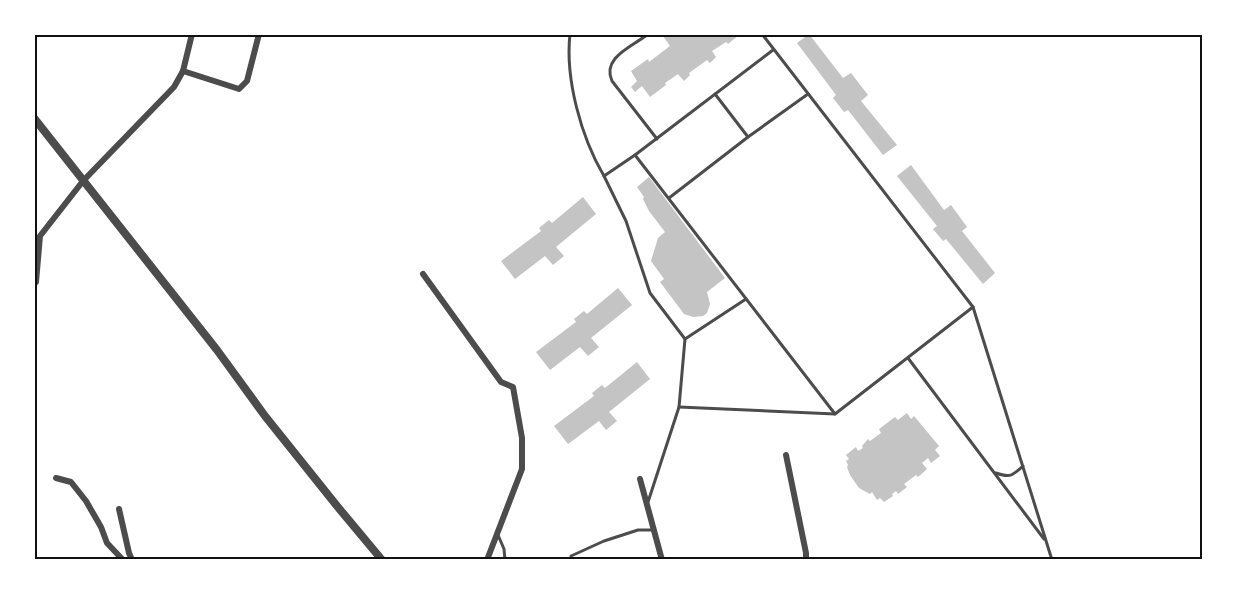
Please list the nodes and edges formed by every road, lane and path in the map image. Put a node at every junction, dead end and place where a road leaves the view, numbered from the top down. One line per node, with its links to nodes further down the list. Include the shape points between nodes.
1 (192, 34): 9 (street)
2 (258, 34): 9 (street, via 247,81 239,89)
3 (570, 34): 16 (lane, via 568,52 576,101 590,149)
4 (637, 34): 7 (lane)
5 (649, 34): 7 (lane)
6 (762, 34): 8 (lane)
7 (644, 37): 14 (lane, via 615,58 608,74)
8 (773, 50): 10 (lane); 11 (lane)
9 (183, 71): 17 (street, via 174,87)
10 (715, 94): 13 (lane); 14 (lane)
11 (808, 94): 13 (lane); 22 (lane)
12 (34, 118): 17 (street)
13 (748, 137): 18 (lane)
14 (657, 139): 15 (lane)
15 (636, 155): 16 (lane); 18 (lane)
16 (604, 176): 23 (lane, via 626,221 650,293)
17 (83, 181): 20 (street, via 39,236); 39 (street)
18 (669, 198): 21 (lane)
19 (423, 274): 35 (street, via 501,382 513,387 522,438 522,469)
20 (36, 282)
21 (747, 300): 23 (lane); 26 (lane)
22 (973, 307): 24 (lane); 28 (lane)
23 (685, 339): 25 (lane)
24 (908, 358): 26 (lane); 29 (lane)
25 (679, 408): 26 (lane); 32 (lane)
26 (835, 414)
27 (786, 455): 44 (street)
28 (1023, 466): 29 (lane, via 1010,476); 36 (lane)
29 (995, 473): 36 (lane)
30 (56, 478): 37 (street, via 71,482 87,501 107,543)
31 (640, 479): 32 (street)
32 (647, 506): 34 (street)
33 (119, 508): 38 (street)
34 (654, 530): 42 (lane, via 638,530 604,541); 43 (street)
35 (497, 532): 40 (street); 41 (lane)
36 (1046, 541): 45 (lane)
37 (123, 560)
38 (132, 560)
39 (382, 560)
40 (487, 560)
41 (505, 560)
42 (571, 560)
43 (662, 560)
44 (806, 560)
45 (1052, 560)

